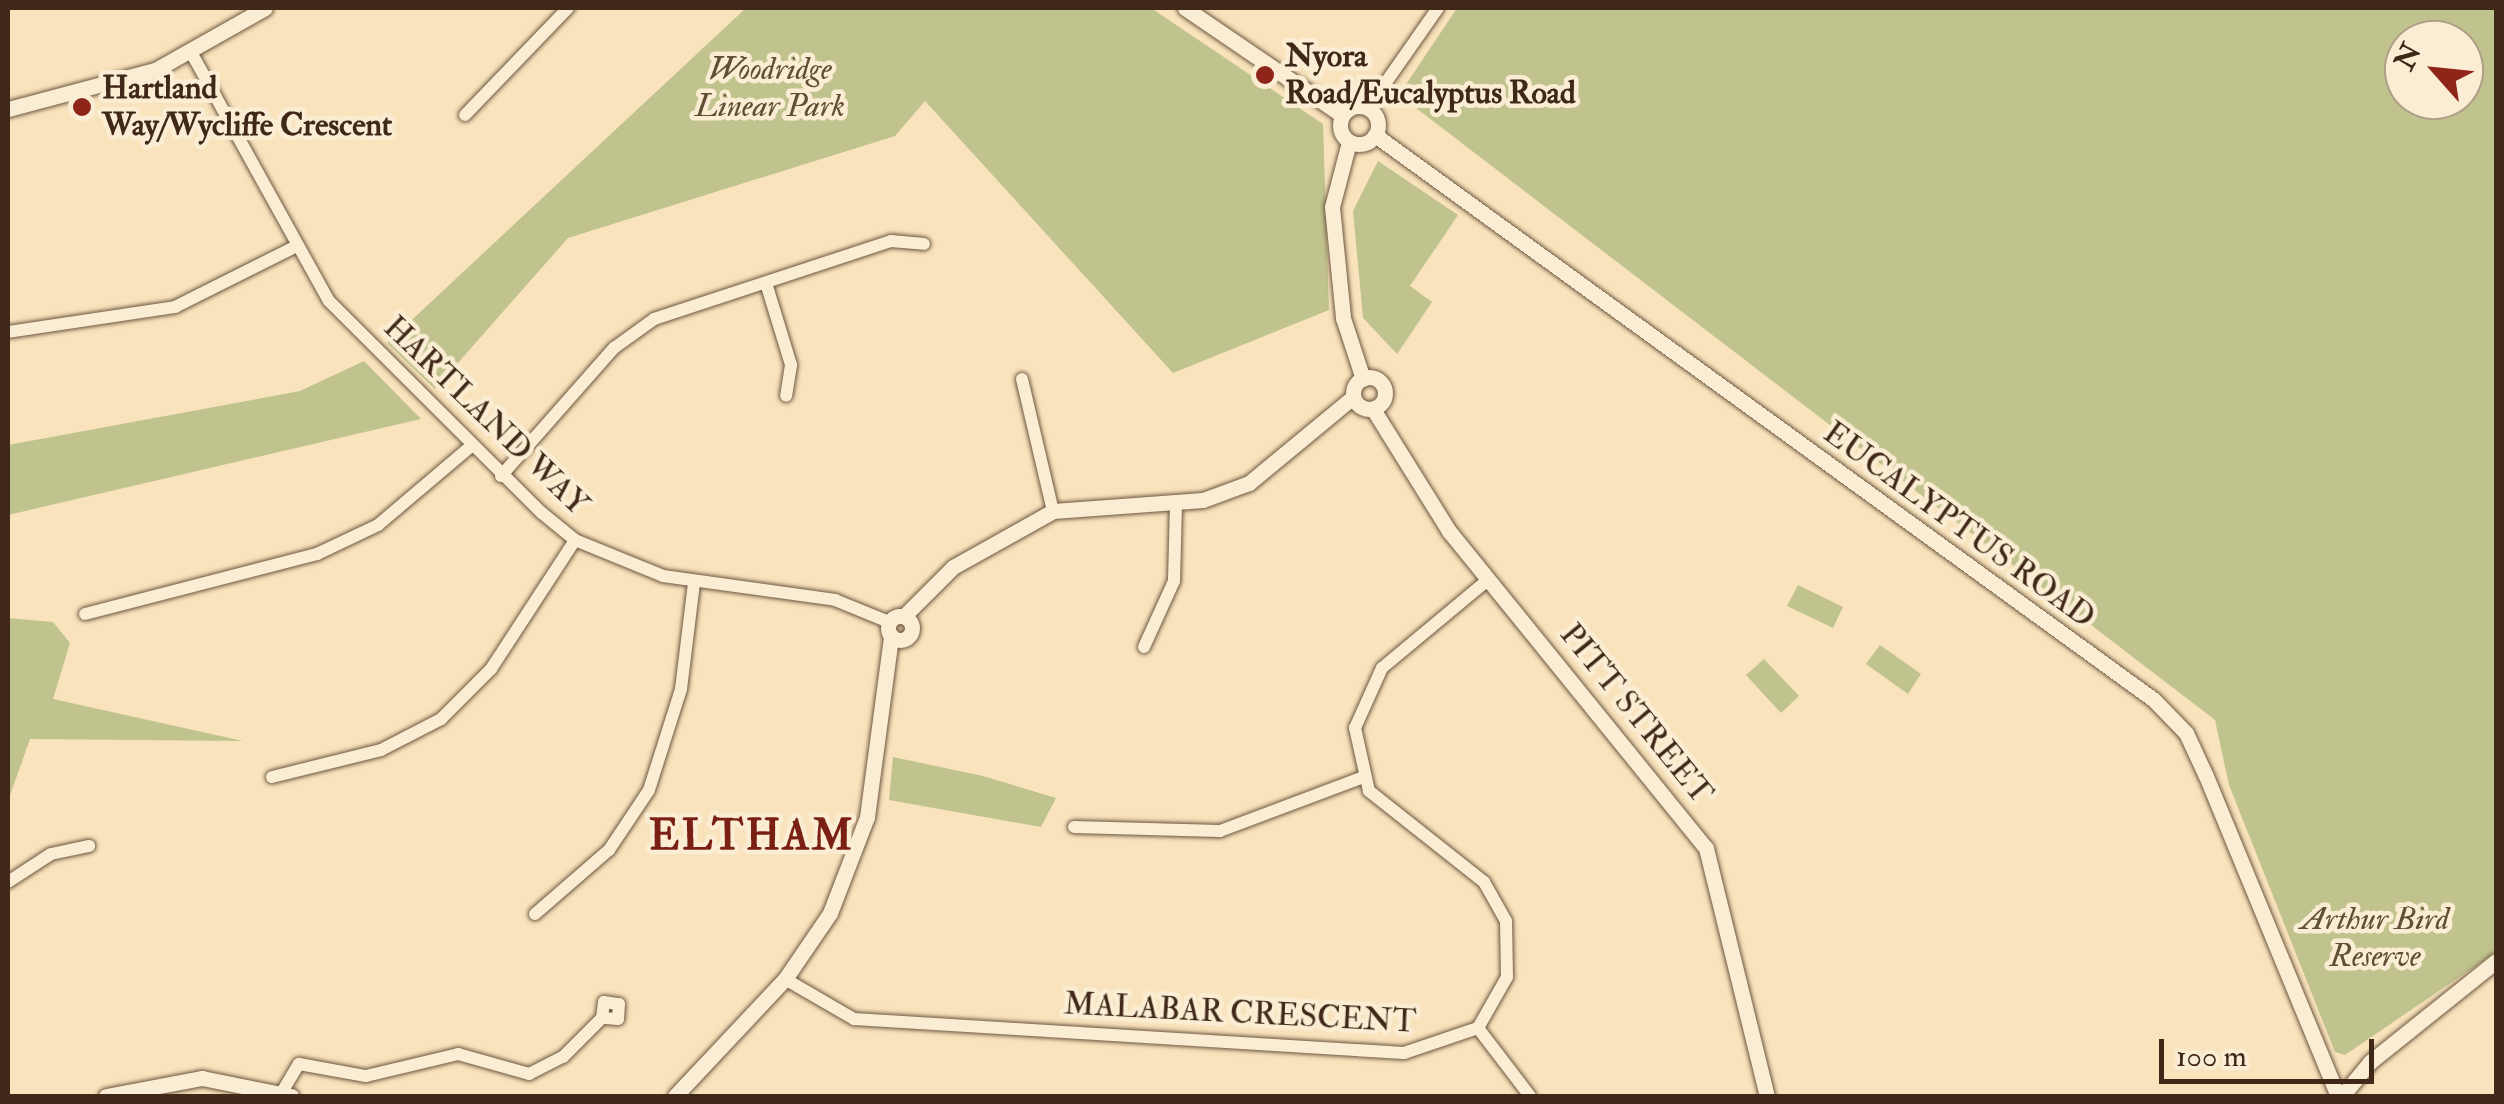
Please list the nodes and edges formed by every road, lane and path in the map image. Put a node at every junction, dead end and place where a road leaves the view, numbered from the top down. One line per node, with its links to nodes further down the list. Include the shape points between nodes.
1 (266, 8): 5 (street)
2 (568, 8): 8 (street)
3 (1185, 8): 9 (street)
4 (1438, 8): 6 (street)
5 (192, 54): 7 (street, via 87,94); 13 (street, HARTLAND WAY)
6 (1368, 108): 9 (street); 10 (street)
7 (8, 110)
8 (465, 115)
9 (1342, 115): 11 (street)
10 (1375, 136): 11 (street); 46 (street, EUCALYPTUS ROAD, via 2154,700 2186,733)
11 (1350, 142): 16 (street, via 1332,207 1343,318)
12 (924, 244): 14 (street, via 891,242)
13 (293, 248): 15 (street, via 176,307); 21 (street, HARTLAND WAY, via 329,302)
14 (766, 283): 18 (street, via 791,365); 22 (street, via 634,331)
15 (8, 332)
16 (1363, 378): 19 (street); 20 (street, PITT STREET, via 1384,388)
17 (1022, 380): 24 (street)
18 (786, 396)
19 (1353, 397): 20 (street); 23 (street, via 1248,483)
20 (1373, 409): 26 (street, PITT STREET, via 1410,479)
21 (471, 446): 22 (street, HARTLAND WAY); 28 (street, via 378,525 316,554)
22 (501, 476): 25 (street, HARTLAND WAY)
23 (1176, 503): 24 (street); 30 (street, via 1174,581)
24 (1053, 512): 29 (street, via 984,545 935,584)
25 (576, 540): 27 (street, HARTLAND WAY); 31 (street, via 491,669 441,720 381,750)
26 (1489, 579): 32 (street, via 1369,687 1355,728); 45 (street, PITT STREET, via 1706,848)
27 (694, 583): 29 (street, HARTLAND WAY, via 835,600); 36 (street, via 681,689 650,790 609,850)
28 (86, 614)
29 (900, 627): 38 (street, via 881,694 854,857)
30 (1144, 648)
31 (272, 777)
32 (1361, 778): 33 (street, via 1220,831); 40 (street, via 1496,896 1510,948 1507,977)
33 (1074, 827)
34 (90, 846): 35 (street, via 52,854)
35 (9, 878)
36 (535, 914)
37 (2496, 961): 46 (street)
38 (785, 979): 40 (street, MALABAR CRESCENT, via 854,1019 1404,1053); 43 (street)
39 (602, 1018): 41 (street, via 563,1057 529,1074 458,1054 366,1076 299,1064)
40 (1478, 1028): 44 (street)
41 (287, 1094): 42 (street, via 187,1079)
42 (106, 1096)
43 (675, 1096)
44 (1530, 1096)
45 (1767, 1096)
46 (2340, 1096)

